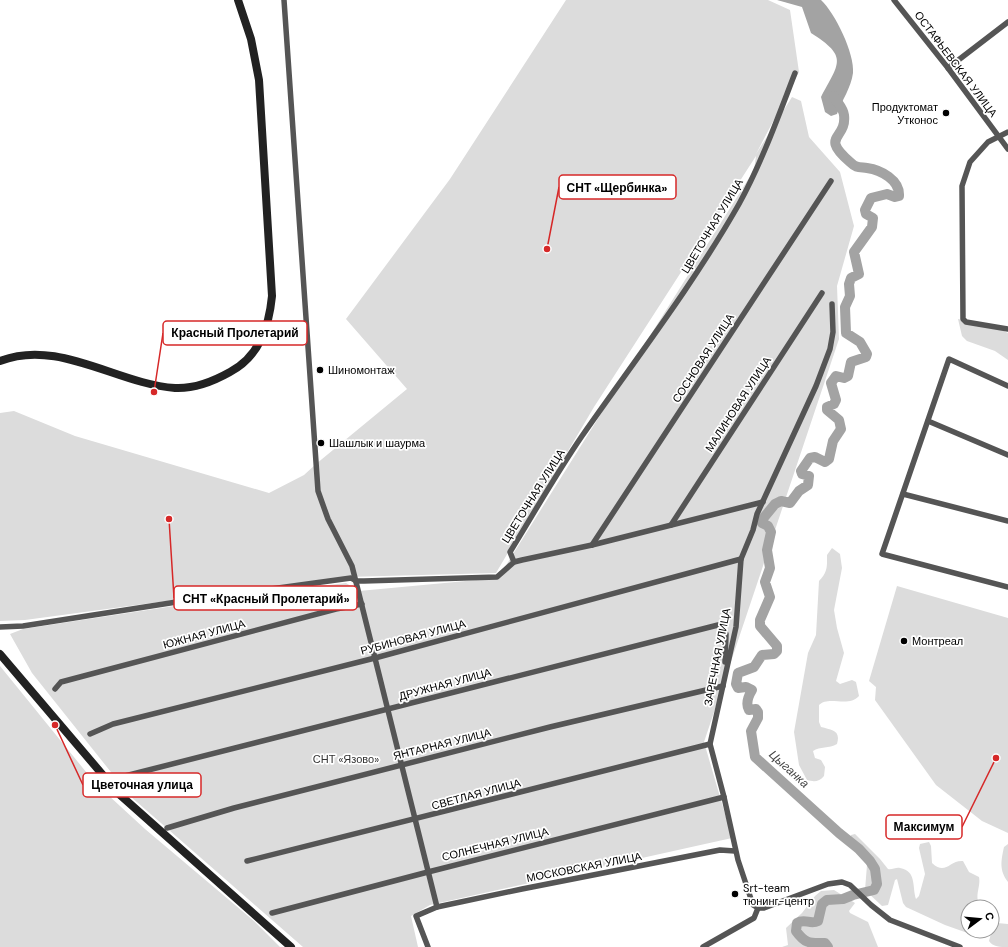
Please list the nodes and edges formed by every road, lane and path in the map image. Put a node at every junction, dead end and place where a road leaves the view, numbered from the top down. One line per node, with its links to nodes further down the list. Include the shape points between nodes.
1 (238, 0): 15 (main road, via 251,39 258,80 272,296 270,317 264,336 252,354 237,368 216,380 176,388 52,356 28,354)
2 (284, 0): 26 (street, via 318,491 328,519 352,566)
3 (894, 0): 5 (street, ОСТАФЬЕВСКАЯ УЛИЦА)
4 (1008, 22): 5 (street)
5 (948, 68): 8 (street, ОСТАФЬЕВСКАЯ УЛИЦА)
6 (795, 73): 25 (street, ЦВЕТОЧНАЯ УЛИЦА, via 760,162 736,209 712,250 553,482 510,552)
7 (1008, 132): 8 (street)
8 (1001, 138): 9 (street, ОСТАФЬЕВСКАЯ УЛИЦА); 10 (street, ОСТАФЬЕВСКАЯ УЛИЦА); 14 (street, via 988,142 970,162 962,186 963,319 966,322)
9 (1008, 144)
10 (1008, 149)
11 (831, 181): 23 (street, СОСНОВАЯ УЛИЦА)
12 (822, 293): 22 (street, МАЛИНОВАЯ УЛИЦА)
13 (832, 304): 20 (street, ЗАРЕЧНАЯ УЛИЦА, via 833,332 830,349 816,386)
14 (1008, 329)
15 (0, 361)
16 (1008, 386): 17 (street, via 949,359)
17 (928, 420): 18 (street); 19 (street)
18 (1008, 455)
19 (903, 494): 21 (street); 27 (street, via 882,554)
20 (763, 502): 22 (street); 24 (street, ЗАРЕЧНАЯ УЛИЦА)
21 (1008, 521)
22 (671, 525): 23 (street)
23 (592, 545): 25 (street)
24 (741, 558): 31 (street, РУБИНОВАЯ УЛИЦА); 32 (street, ЗАРЕЧНАЯ УЛИЦА, via 736,627)
25 (514, 562): 26 (street, via 497,577)
26 (356, 581): 28 (street); 29 (street, via 351,578 23,626)
27 (1008, 587)
28 (362, 604): 31 (street); 34 (street, ЮЖНАЯ УЛИЦА, via 61,682)
29 (0, 627)
30 (0, 654): 49 (main road, via 119,794)
31 (375, 658): 35 (street); 36 (street, РУБИНОВАЯ УЛИЦА, via 114,724)
32 (725, 679): 33 (street, ЗАРЕЧНАЯ УЛИЦА); 35 (street, ДРУЖНАЯ УЛИЦА, via 726,634 723,627 718,625)
33 (723, 686): 37 (street, ЗАРЕЧНАЯ УЛИЦА); 38 (street, ЯНТАРНАЯ УЛИЦА)
34 (56, 689)
35 (388, 710): 38 (street); 39 (street, ДРУЖНАЯ УЛИЦА)
36 (90, 734)
37 (710, 744): 40 (street, ЗАРЕЧНАЯ УЛИЦА); 41 (street, СВЕТЛАЯ УЛИЦА)
38 (401, 765): 41 (street); 42 (street, ЯНТАРНАЯ УЛИЦА)
39 (121, 777)
40 (724, 797): 43 (street, ЗАРЕЧНАЯ УЛИЦА); 45 (street, СОЛНЕЧНАЯ УЛИЦА)
41 (415, 820): 44 (street, СВЕТЛАЯ УЛИЦА); 45 (street)
42 (167, 828)
43 (735, 851): 46 (street, МОСКОВСКАЯ УЛИЦА, via 720,850); 47 (street, ЗАРЕЧНАЯ УЛИЦА)
44 (247, 861)
45 (428, 872): 46 (street); 48 (street, СОЛНЕЧНАЯ УЛИЦА)
46 (437, 907): 50 (street, МОСКОВСКАЯ УЛИЦА, via 416,916)
47 (755, 907): 51 (street, via 754,918); 52 (street, via 773,905 828,884 842,882 850,885 890,920)
48 (272, 913)
49 (291, 947)
50 (428, 947)
51 (703, 947)
52 (960, 947)

